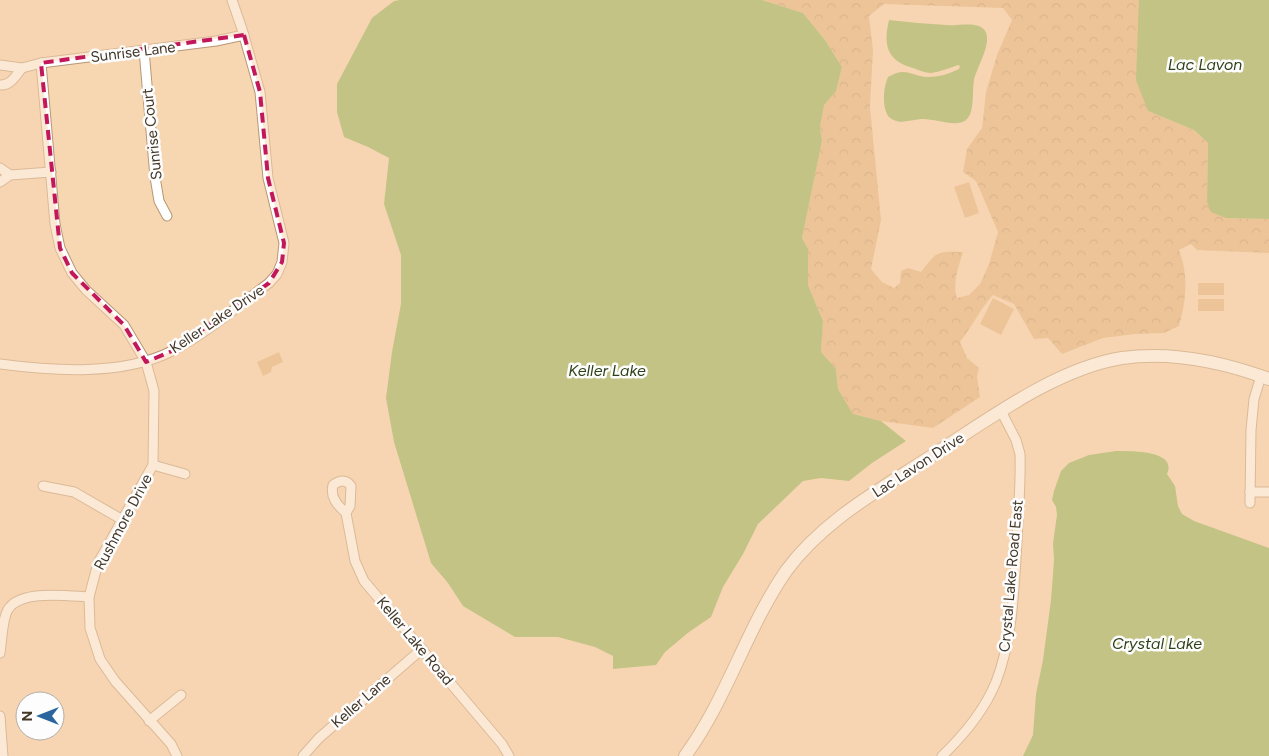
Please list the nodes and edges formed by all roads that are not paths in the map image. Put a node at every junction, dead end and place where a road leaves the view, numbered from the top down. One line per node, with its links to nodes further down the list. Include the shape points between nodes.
1 (232, 0): 2 (street)
2 (244, 35): 3 (street, Sunrise Lane); 13 (street, Keller Lake Drive, via 260,92 268,178 284,243 282,262 269,283 199,335)
3 (144, 50): 4 (street, Sunrise Lane); 12 (street, Sunrise Court, via 155,177 159,201)
4 (41, 64): 6 (street, Sunrise Lane); 9 (street, Rushmore Drive)
5 (0, 65): 6 (street, Sunrise Lane)
6 (22, 68): 7 (street, via 10,82)
7 (0, 84)
8 (0, 168): 10 (street)
9 (50, 172): 10 (street); 13 (street, Rushmore Drive, via 58,240 72,272 86,290 124,325)
10 (10, 175): 11 (street)
11 (0, 182)
12 (168, 216)
13 (146, 362): 14 (street, Keller Lake Drive, via 90,370); 17 (street, Rushmore Drive, via 154,391)
14 (0, 364)
15 (1265, 378): 16 (street, Lac Lavon Drive, via 1216,362 1185,357 1123,358 1063,376); 20 (street, via 1254,399)
16 (1001, 411): 35 (street, Lac Lavon Drive, via 852,508 806,548 769,599 702,732); 36 (street, Crystal Lake Road East, via 1020,454 1010,631 995,684 973,723)
17 (153, 465): 18 (street); 24 (street, Rushmore Drive)
18 (185, 474)
19 (43, 486): 24 (street, via 74,492)
20 (1250, 492): 21 (street); 22 (street)
21 (1269, 492)
22 (1250, 503)
23 (346, 513): 26 (street, Keller Lake Road, via 355,561 364,581)
24 (121, 519): 25 (street, Rushmore Drive, via 98,563)
25 (89, 597): 27 (street, via 28,596 15,602 6,612); 30 (street, Rushmore Drive, via 90,628 100,659)
26 (422, 649): 33 (street, Keller Lane, via 319,738); 34 (street, Keller Lake Road)
27 (0, 653)
28 (180, 695): 30 (street)
29 (0, 716): 31 (street)
30 (149, 721): 32 (street, Rushmore Drive, via 171,744)
31 (3, 756)
32 (177, 756)
33 (303, 756)
34 (509, 756)
35 (685, 756)
36 (942, 756)

